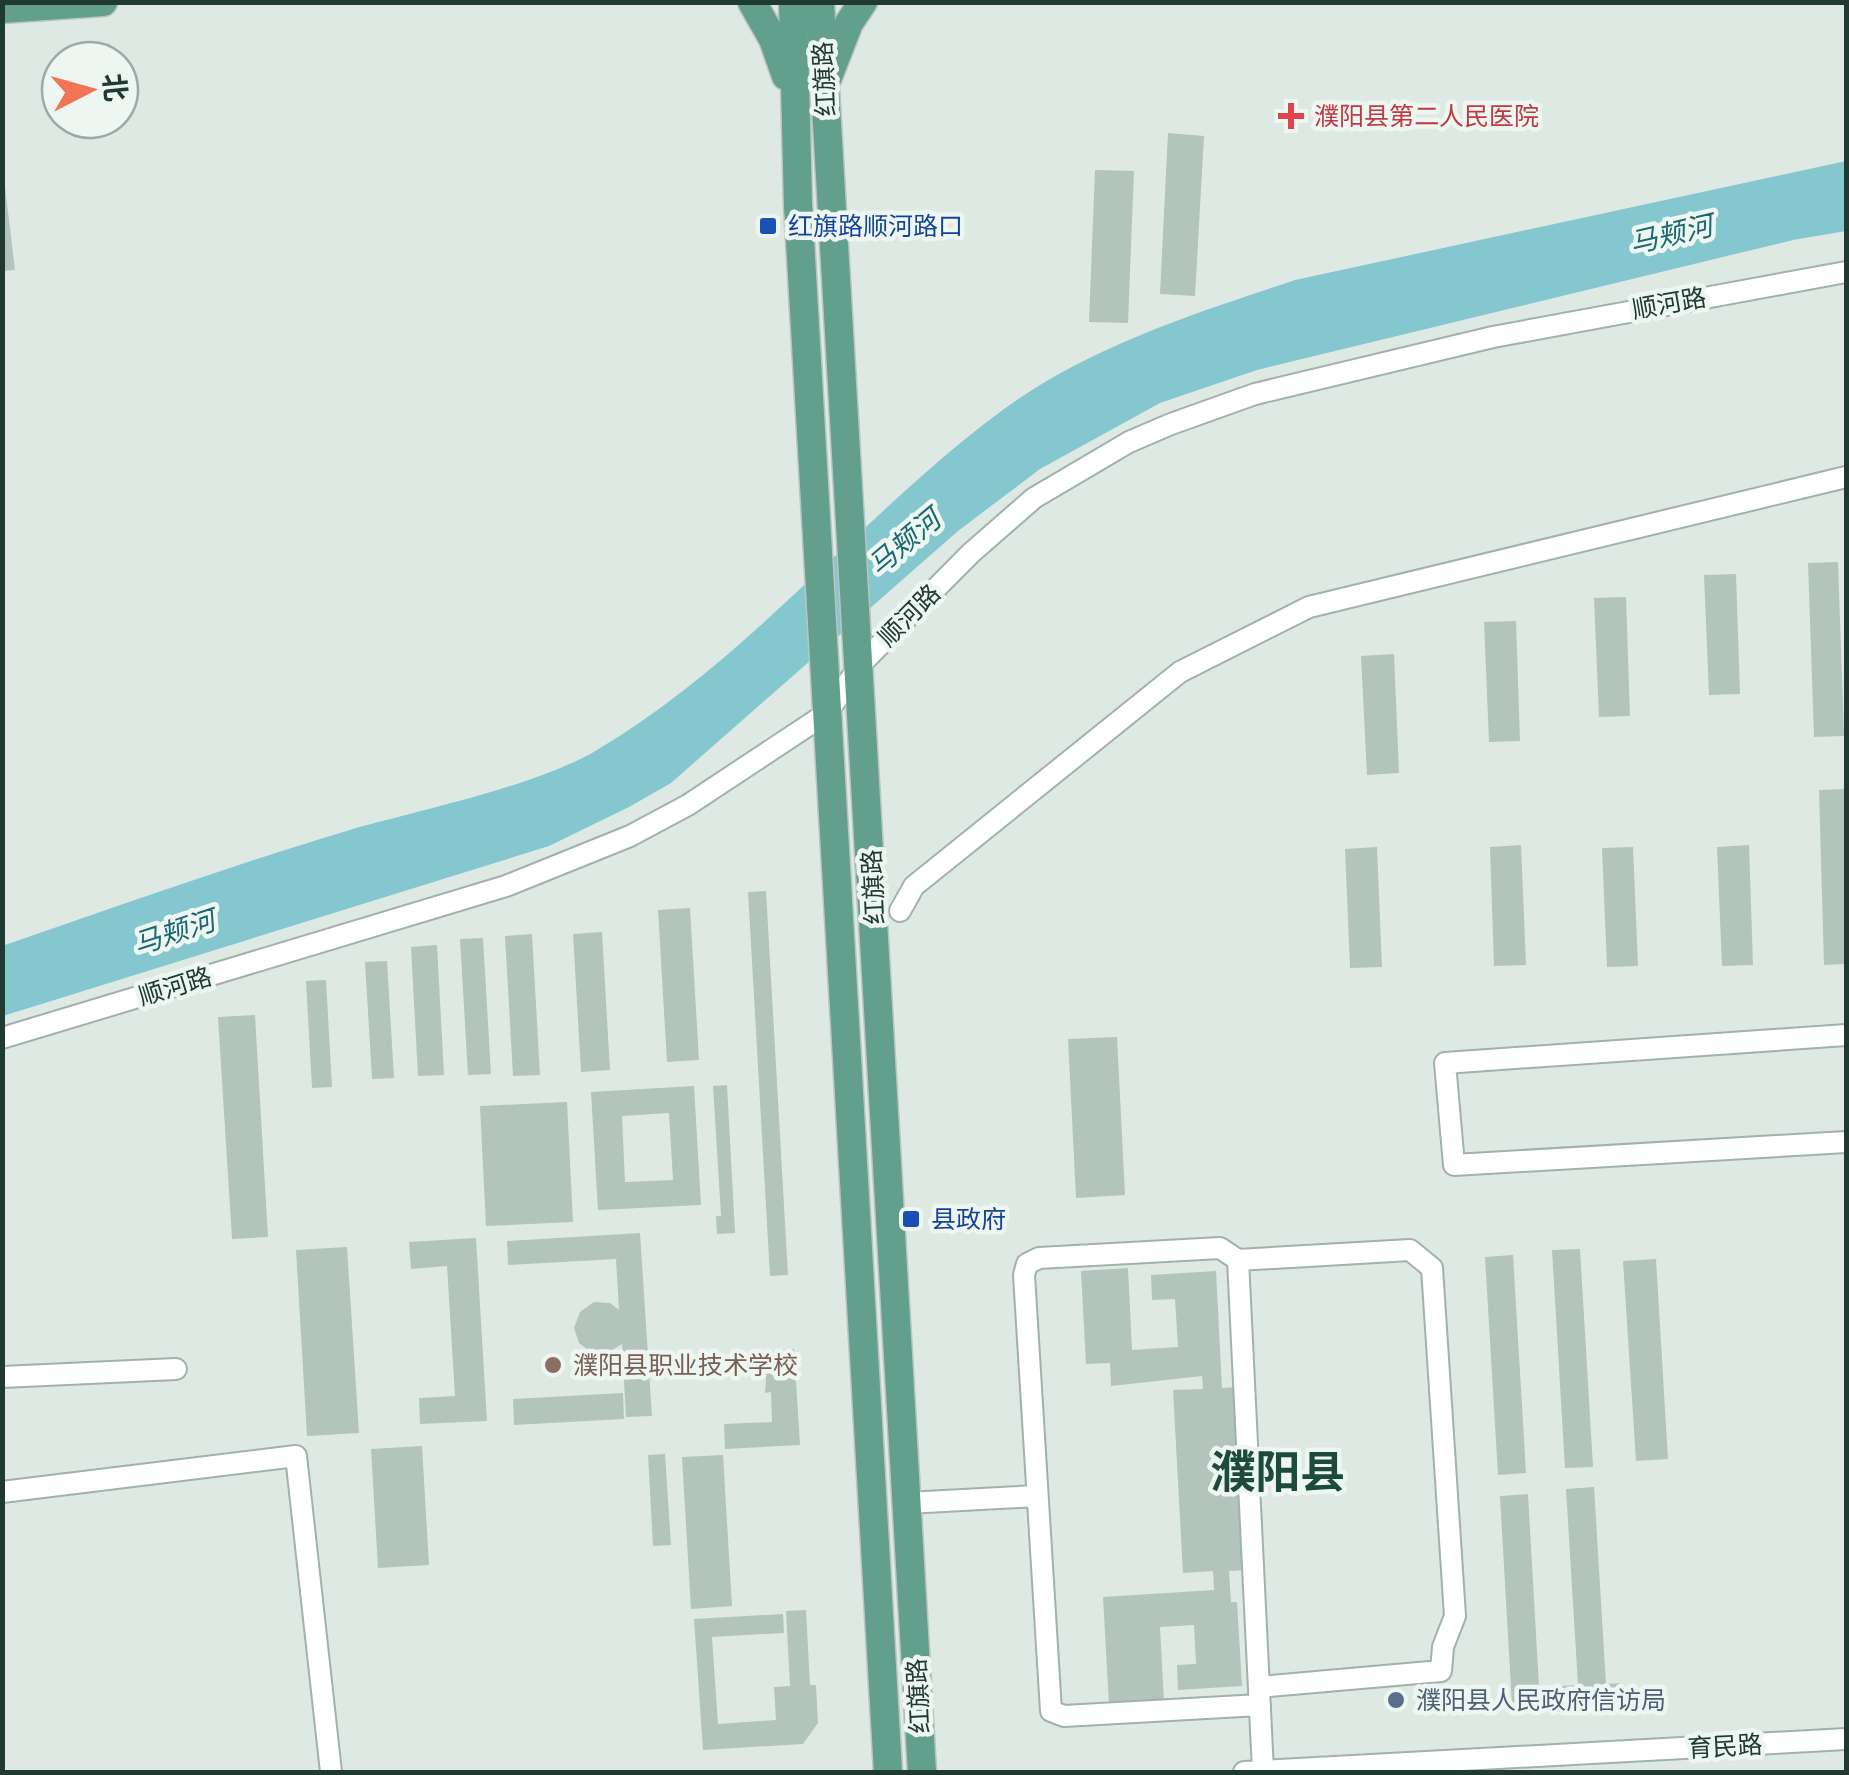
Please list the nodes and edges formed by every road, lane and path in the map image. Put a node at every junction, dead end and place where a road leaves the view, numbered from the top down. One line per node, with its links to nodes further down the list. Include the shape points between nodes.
1 (103, 2): 6 (main road)
2 (752, 2): 8 (main road, via 774,39)
3 (793, 2): 8 (main road, 红旗路)
4 (820, 2): 7 (main road, 红旗路)
5 (863, 2): 7 (main road)
6 (2, 10)
7 (824, 88): 11 (main road, 红旗路)
8 (795, 106): 12 (main road, 红旗路)
9 (1846, 272): 11 (street, 顺河路, via 1492,337 1254,394 1170,424 1034,498)
10 (1846, 477): 13 (street, via 1309,607 1180,672 914,886)
11 (860, 651): 12 (street, 顺河路); 16 (main road, 红旗路)
12 (827, 713): 15 (street, 顺河路, via 688,805 576,860); 17 (main road, 红旗路)
13 (900, 910)
14 (1846, 1036): 18 (street, via 1444,1063 1454,1164)
15 (2, 1038)
16 (887, 1125): 17 (main road); 24 (main road, 红旗路)
17 (851, 1128): 28 (main road, 红旗路)
18 (1846, 1142)
19 (1238, 1260): 23 (street, via 1220,1248 1038,1258 1027,1264); 25 (street); 25 (street, via 1410,1250 1432,1268 1455,1616 1436,1675)
20 (176, 1369): 21 (street)
21 (2, 1377)
22 (2, 1492): 27 (street, via 296,1456)
23 (1037, 1496): 24 (street); 25 (street, via 1052,1711 1064,1716)
24 (907, 1503): 29 (main road, 红旗路)
25 (1259, 1696): 31 (street)
26 (1846, 1739): 31 (street, 育民路)
27 (331, 1772)
28 (888, 1772)
29 (922, 1772)
30 (1244, 1772): 31 (street, 育民路)
31 (1263, 1772)

